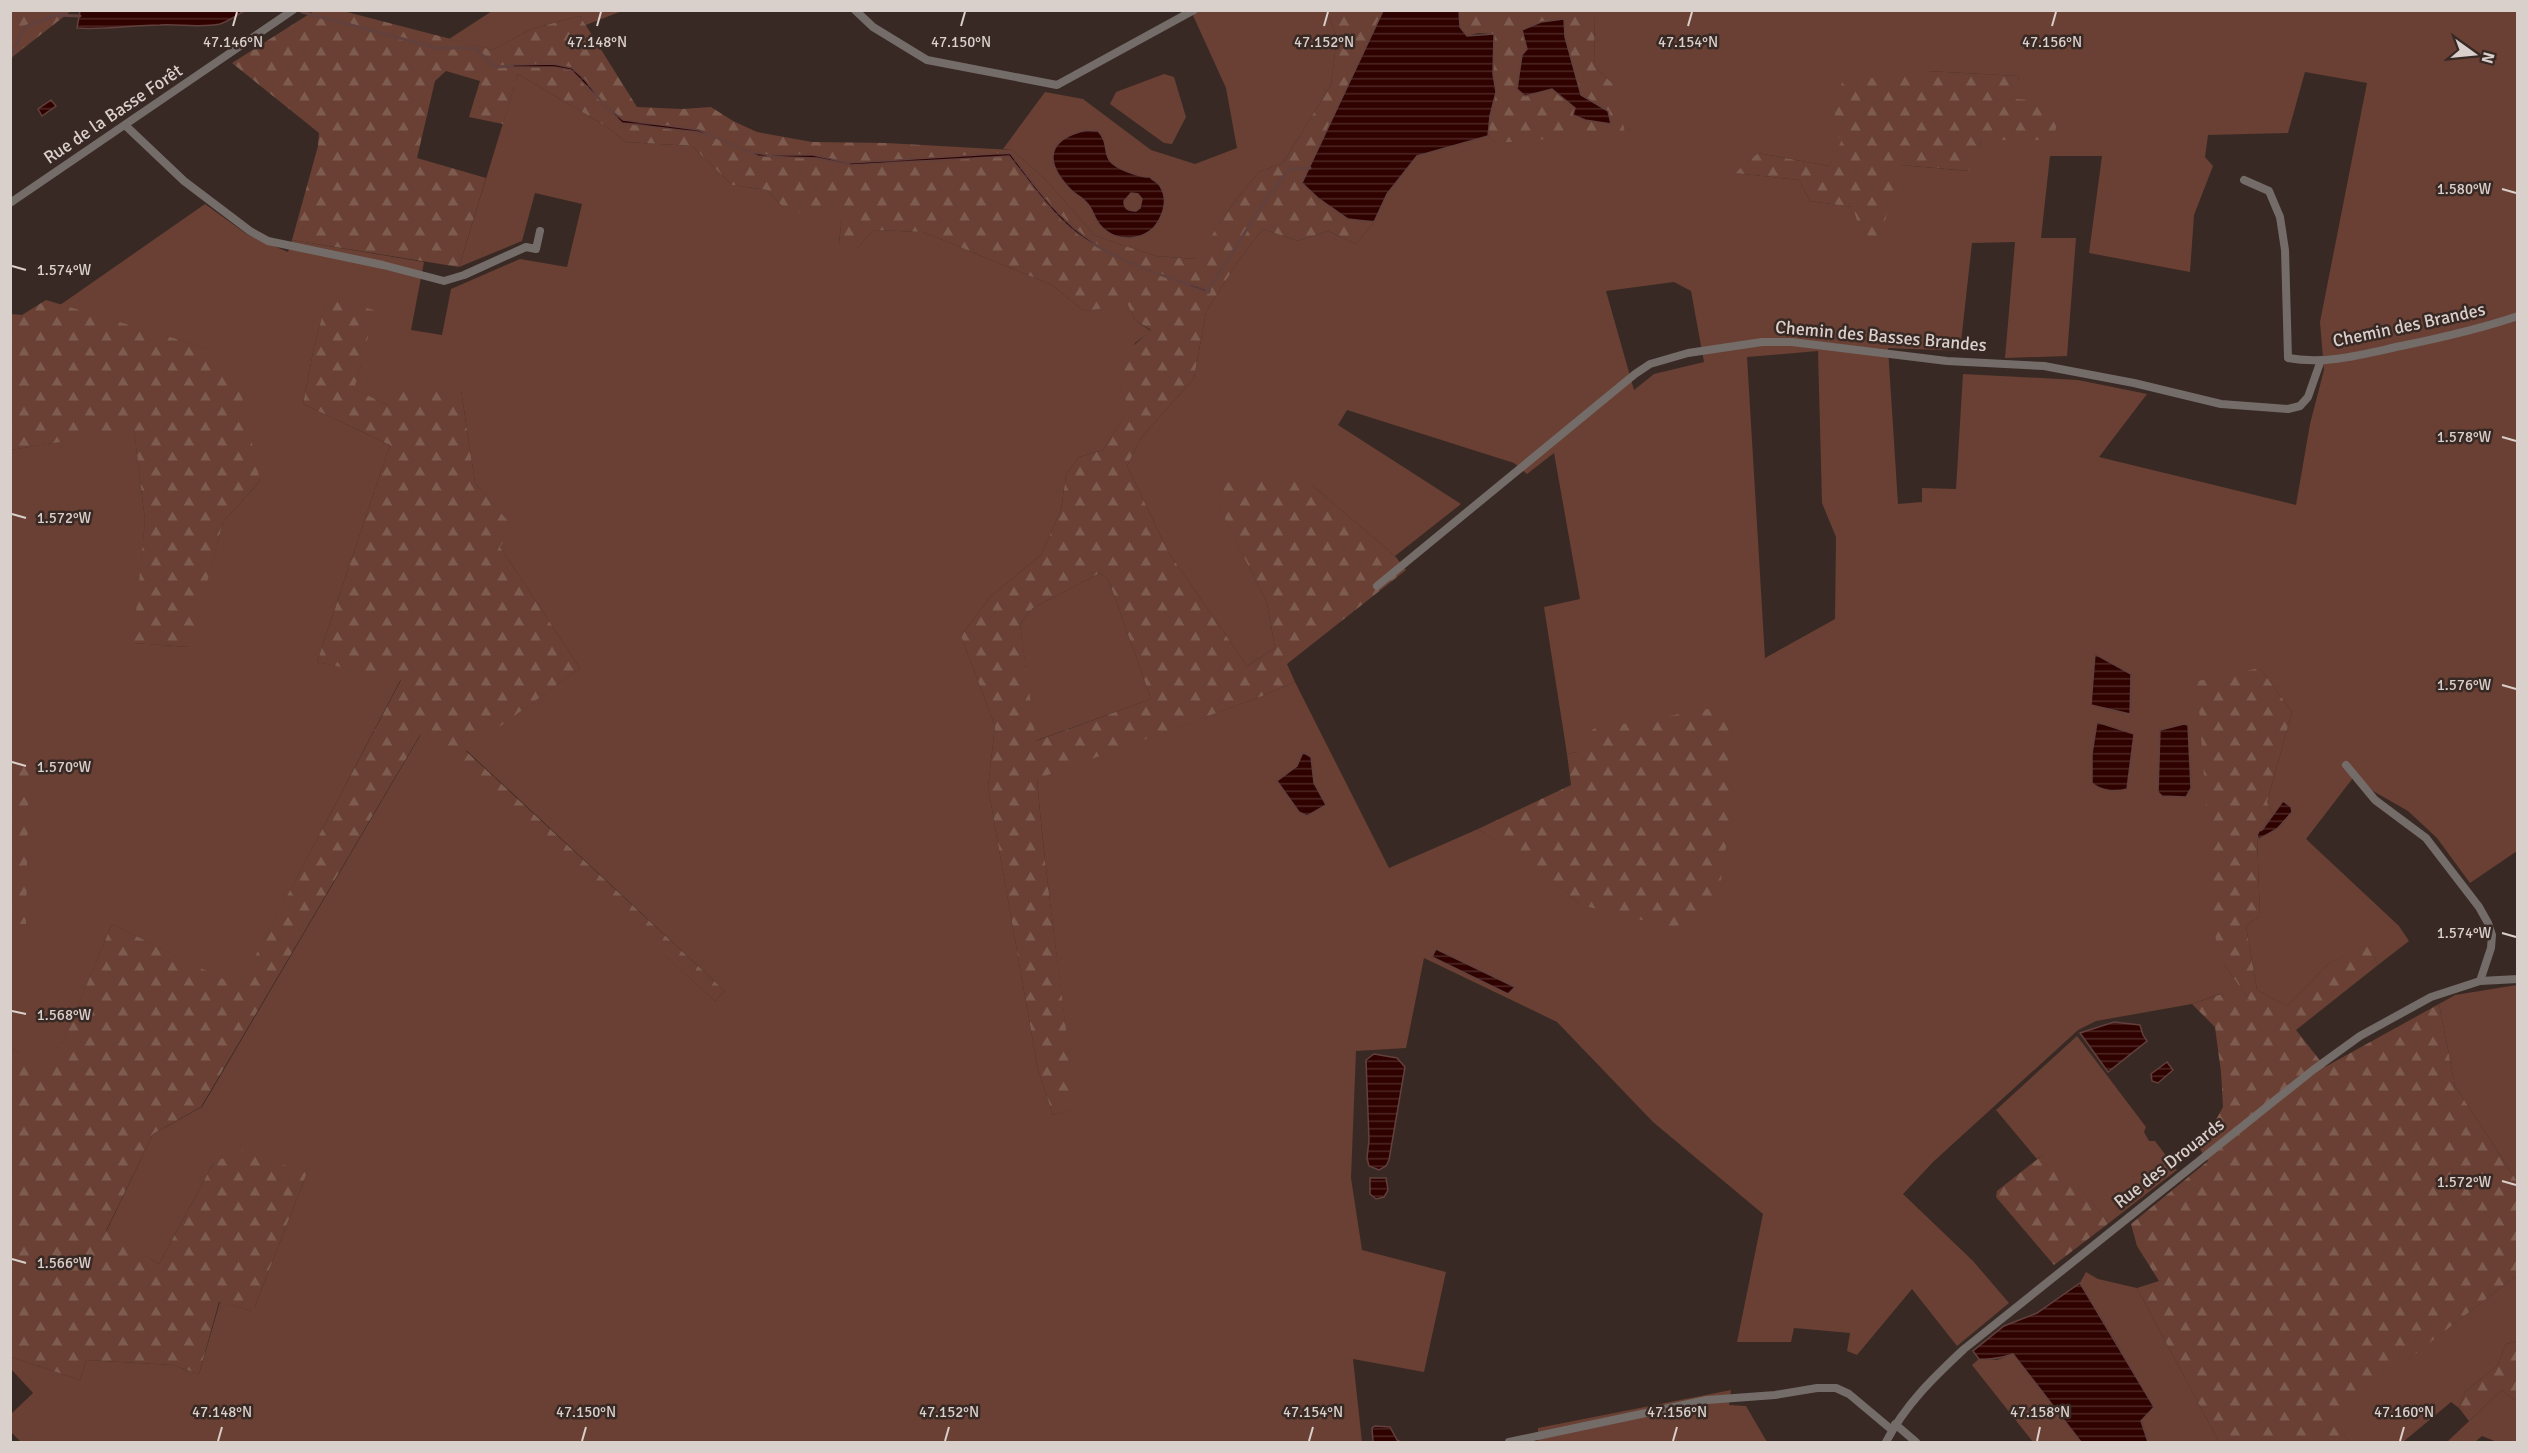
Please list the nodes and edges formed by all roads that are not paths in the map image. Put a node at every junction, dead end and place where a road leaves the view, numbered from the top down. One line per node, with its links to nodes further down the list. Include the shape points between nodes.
1 (293, 10): 4 (street, Rue de la Basse Forêt)
2 (855, 10): 3 (street, via 873,27 927,60 1057,85)
3 (1194, 10)
4 (126, 126): 6 (street, Rue de la Basse Forêt); 7 (street, via 184,181 250,231 286,246 444,281 526,247 536,249)
5 (2244, 180): 9 (street, Chemin des Brandes, via 2269,191 2280,217 2285,250 2288,358)
6 (10, 203)
7 (540, 231)
8 (2517, 316): 9 (street, Chemin des Brandes, via 2428,340)
9 (2321, 360): 10 (street, Chemin des Basses Brandes, via 2308,397 2288,409 2221,404 2044,366 1947,361 1792,342 1762,342 1668,357 1635,374)
10 (1377, 586)
11 (2346, 765): 13 (street, via 2376,800 2426,838 2479,907 2492,935)
12 (2517, 979): 13 (street, Rue des Drouards)
13 (2480, 981): 14 (street, Rue des Drouards, via 2431,997 2382,1022 2313,1070 1964,1349 1918,1393)
14 (1894, 1427): 15 (street, via 1849,1394 1836,1388 1817,1388 1707,1400); 16 (street, Rue des Drouards); 17 (street)
15 (1509, 1443)
16 (1886, 1443)
17 (1917, 1443)

